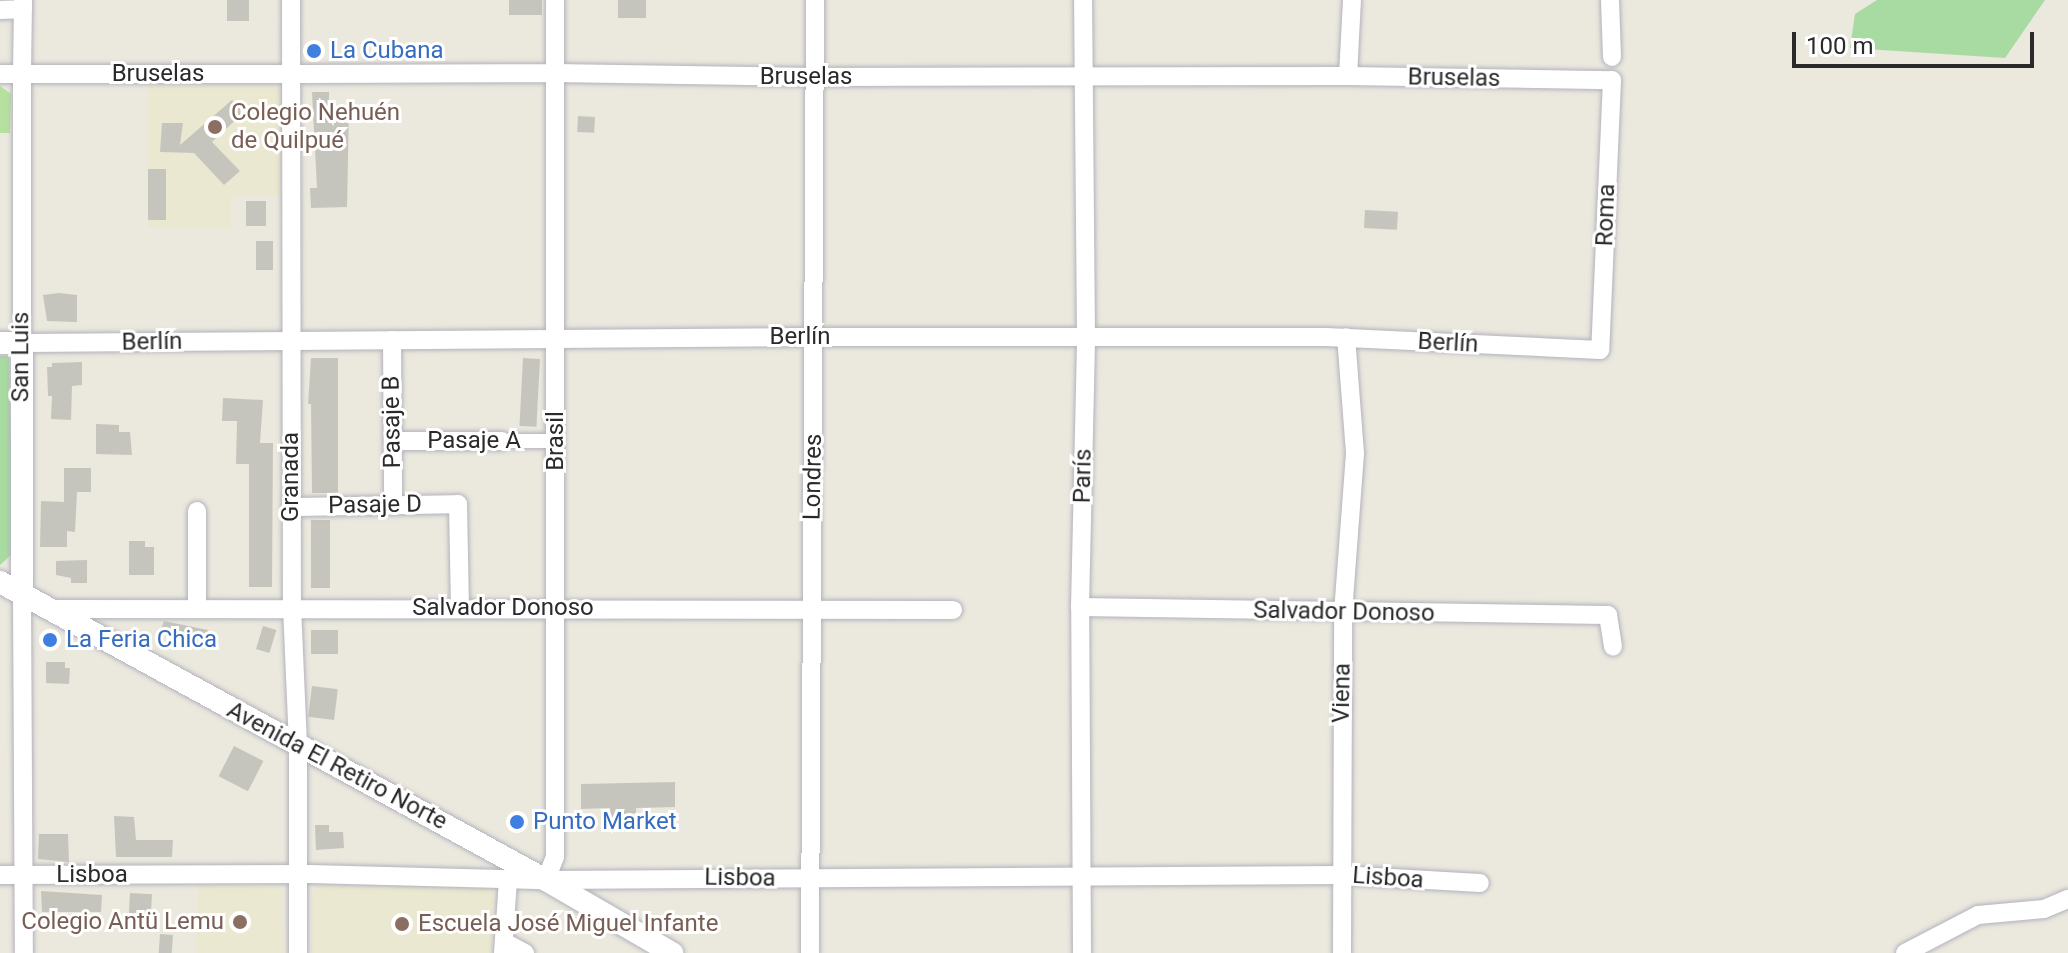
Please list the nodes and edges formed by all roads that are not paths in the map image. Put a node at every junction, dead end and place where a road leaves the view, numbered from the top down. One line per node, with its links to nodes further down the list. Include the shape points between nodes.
1 (291, 0): 13 (street, Granada)
2 (555, 0): 10 (street, Brasil)
3 (815, 0): 16 (street, Londres)
4 (1083, 0): 14 (street, París)
5 (1352, 0): 15 (street)
6 (1610, 0): 9 (street)
7 (23, 5): 8 (street); 12 (street, San Luis)
8 (0, 10)
9 (1612, 57)
10 (553, 73): 13 (street, Bruselas); 16 (street, Bruselas); 21 (street, Brasil)
11 (0, 74): 12 (street, Bruselas)
12 (22, 74): 13 (street, Bruselas); 24 (street, San Luis)
13 (291, 74): 22 (street, Granada)
14 (1082, 76): 15 (street, Bruselas); 16 (street, Bruselas); 18 (street, París)
15 (1348, 76): 17 (street, Bruselas)
16 (815, 77): 19 (street, Londres)
17 (1612, 80): 25 (street, Roma)
18 (1086, 336): 19 (street, Berlín); 20 (street, Berlín); 38 (street, París)
19 (814, 337): 21 (street, Berlín); 42 (street, Londres)
20 (1346, 337): 25 (street, Berlín); 43 (street, Viena, via 1355,453)
21 (554, 339): 23 (street, Berlín); 28 (street, Brasil)
22 (291, 340): 23 (street, Berlín); 24 (street, Berlín); 30 (street, Granada)
23 (392, 340): 26 (street, Pasaje B)
24 (11, 343): 33 (street, San Luis)
25 (1600, 350)
26 (393, 441): 27 (street, Pasaje A); 29 (street, Pasaje B)
27 (502, 441): 28 (street, Pasaje A)
28 (556, 441): 37 (street, Brasil)
29 (393, 503): 30 (street, Pasaje D); 39 (street, Pasaje D, via 458,504)
30 (291, 507): 36 (street, Granada)
31 (197, 511): 35 (street)
32 (0, 582): 33 (street, Avenida El Retiro Norte)
33 (22, 595): 34 (street); 40 (street, Avenida El Retiro Norte); 48 (street, San Luis)
34 (0, 602)
35 (197, 607): 36 (street, Salvador Donoso); 40 (street, Salvador Donoso)
36 (292, 607): 39 (street, Salvador Donoso); 45 (street, Granada)
37 (555, 607): 39 (street, Salvador Donoso); 42 (street, Salvador Donoso); 53 (street, Brasil, via 555,857)
38 (1080, 607): 43 (street, Salvador Donoso); 50 (street, París)
39 (460, 608)
40 (52, 609): 45 (street, Avenida El Retiro Norte)
41 (953, 610): 42 (street, Salvador Donoso)
42 (811, 612): 52 (street, Londres)
43 (1343, 613): 44 (street, Salvador Donoso, via 1608,615); 49 (street, Viena)
44 (1613, 647)
45 (298, 745): 46 (street, Granada); 53 (street, Avenida El Retiro Norte)
46 (298, 874): 48 (street, Lisboa); 51 (street, Lisboa); 59 (street, Granada)
47 (0, 875): 48 (street, Lisboa)
48 (24, 875): 58 (street, San Luis)
49 (1340, 875): 50 (street, Lisboa); 54 (street, Lisboa); 63 (street, Viena)
50 (1080, 877): 52 (street, Lisboa); 62 (street, París)
51 (508, 879): 53 (street, Lisboa); 56 (street)
52 (811, 879): 53 (street, Lisboa); 61 (street, Londres)
53 (546, 880): 57 (street, Avenida El Retiro Norte)
54 (1480, 883)
55 (2068, 899): 64 (street, via 2044,909 1978,915)
56 (504, 948): 60 (street)
57 (666, 951)
58 (24, 953)
59 (298, 953)
60 (525, 953)
61 (810, 953)
62 (1082, 953)
63 (1342, 953)
64 (1905, 953)

